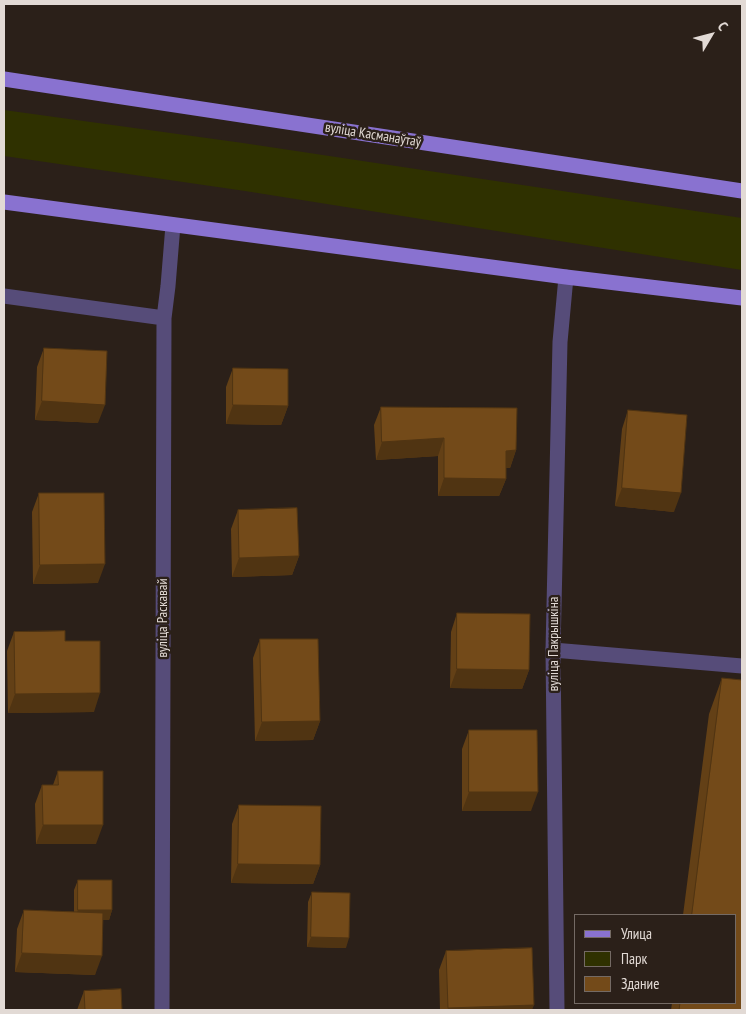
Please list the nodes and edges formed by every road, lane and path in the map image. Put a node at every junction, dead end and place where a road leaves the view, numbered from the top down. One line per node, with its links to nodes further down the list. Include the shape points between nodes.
1 (4, 79): 2 (main road, вуліца Касманаўтаў)
2 (742, 191)
3 (4, 202): 4 (main road)
4 (173, 225): 5 (main road); 8 (street, вуліца Раскавай)
5 (566, 277): 7 (main road); 9 (street, вуліца Пакрышкіна, via 560,342)
6 (4, 296): 8 (street)
7 (742, 298)
8 (164, 318): 11 (street, вуліца Раскавай)
9 (553, 650): 10 (street); 12 (street, вуліца Пакрышкіна)
10 (742, 666)
11 (162, 1010)
12 (557, 1010)

